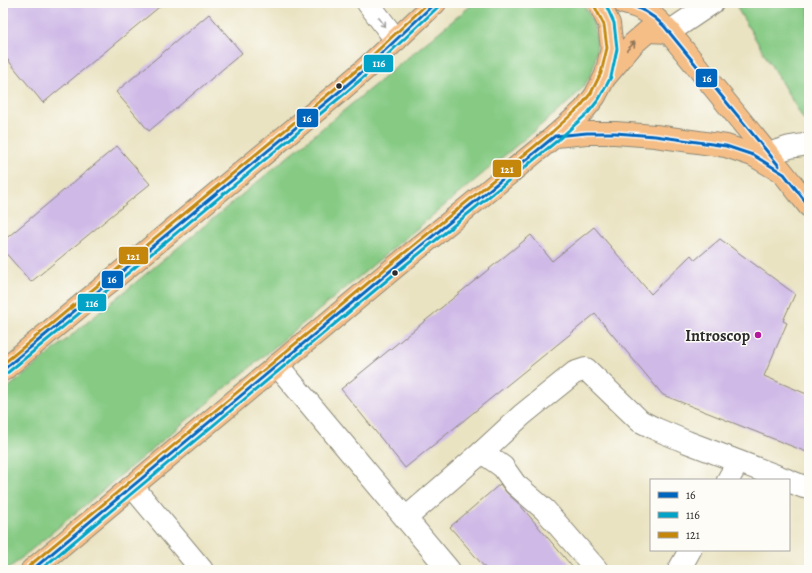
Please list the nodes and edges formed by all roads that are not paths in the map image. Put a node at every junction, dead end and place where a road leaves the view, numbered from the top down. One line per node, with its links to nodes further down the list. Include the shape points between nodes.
1 (368, 3): 7 (street, one-way to 7)
2 (435, 3): 7 (main road)
3 (599, 3): 8 (main road, via 609,24 612,48)
4 (624, 3): 6 (main road, via 652,14)
5 (712, 3): 6 (street)
6 (669, 32): 8 (main road, one-way to 6, via 648,31); 11 (main road)
7 (396, 40): 15 (main road, via 340,91)
8 (606, 75): 9 (main road, via 584,110)
9 (555, 136): 12 (main road, via 615,133 726,146 753,155); 14 (main road)
10 (809, 144): 11 (street)
11 (768, 154): 12 (main road)
12 (784, 174): 13 (main road)
13 (809, 206)
14 (277, 365): 19 (main road); 20 (street)
15 (3, 370)
16 (482, 452): 17 (street, via 522,415 574,373 586,368 640,421); 20 (street); 25 (street, via 503,467 515,484 545,510)
17 (733, 471): 18 (street)
18 (777, 479)
19 (132, 486): 22 (main road); 23 (street)
20 (406, 518): 24 (street)
21 (689, 551): 26 (street)
22 (32, 570)
23 (202, 570)
24 (449, 570)
25 (597, 570)
26 (679, 570)

